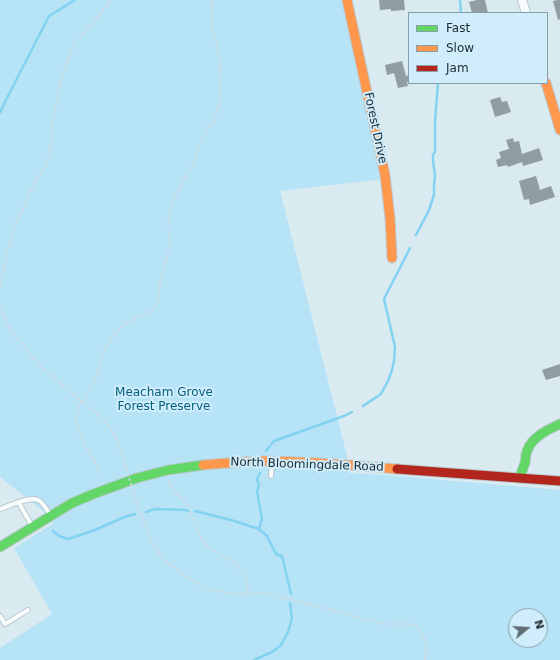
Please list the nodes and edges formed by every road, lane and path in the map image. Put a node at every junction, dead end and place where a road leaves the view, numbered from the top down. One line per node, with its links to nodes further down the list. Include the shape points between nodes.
1 (109, 0): 9 (path, via 74,44 63,73 50,127 51,148 45,166 13,230)
2 (212, 0): 11 (path, via 212,22 221,76 220,99 215,120 208,127 194,162 169,211 170,243 161,276 158,300 154,309 125,324 112,338 102,354 96,379)
3 (347, 0): 8 (main road, Forest Drive, via 385,175)
4 (522, 0): 5 (street)
5 (526, 12)
6 (546, 84): 7 (main road)
7 (560, 130)
8 (392, 258)
9 (0, 288)
10 (0, 308): 11 (path, via 11,331 40,366)
11 (82, 401): 14 (path, via 76,417 77,426); 24 (path, bridge, via 113,432 150,538 163,559 186,577 210,590)
12 (560, 424): 16 (main road, via 532,442 527,450)
13 (272, 462): 15 (lane); 16 (main road, North Bloomingdale Road, via 356,465); 21 (main road, North Bloomingdale Road, via 216,463 165,471 103,490)
14 (100, 476)
15 (271, 476)
16 (520, 478): 18 (main road, North Bloomingdale Road)
17 (169, 480): 24 (path, via 174,493 186,503 205,544 242,571 246,577)
18 (560, 482)
19 (18, 502): 20 (lane); 21 (lane, via 32,498 39,500); 22 (lane)
20 (0, 509)
21 (50, 516): 22 (main road, North Bloomingdale Road)
22 (33, 527): 23 (main road, North Bloomingdale Road)
23 (0, 547)
24 (248, 594): 27 (path, via 268,593 383,624 415,625 423,634 425,641)
25 (28, 610): 26 (lane, via 5,624)
26 (0, 616)
27 (425, 660)

